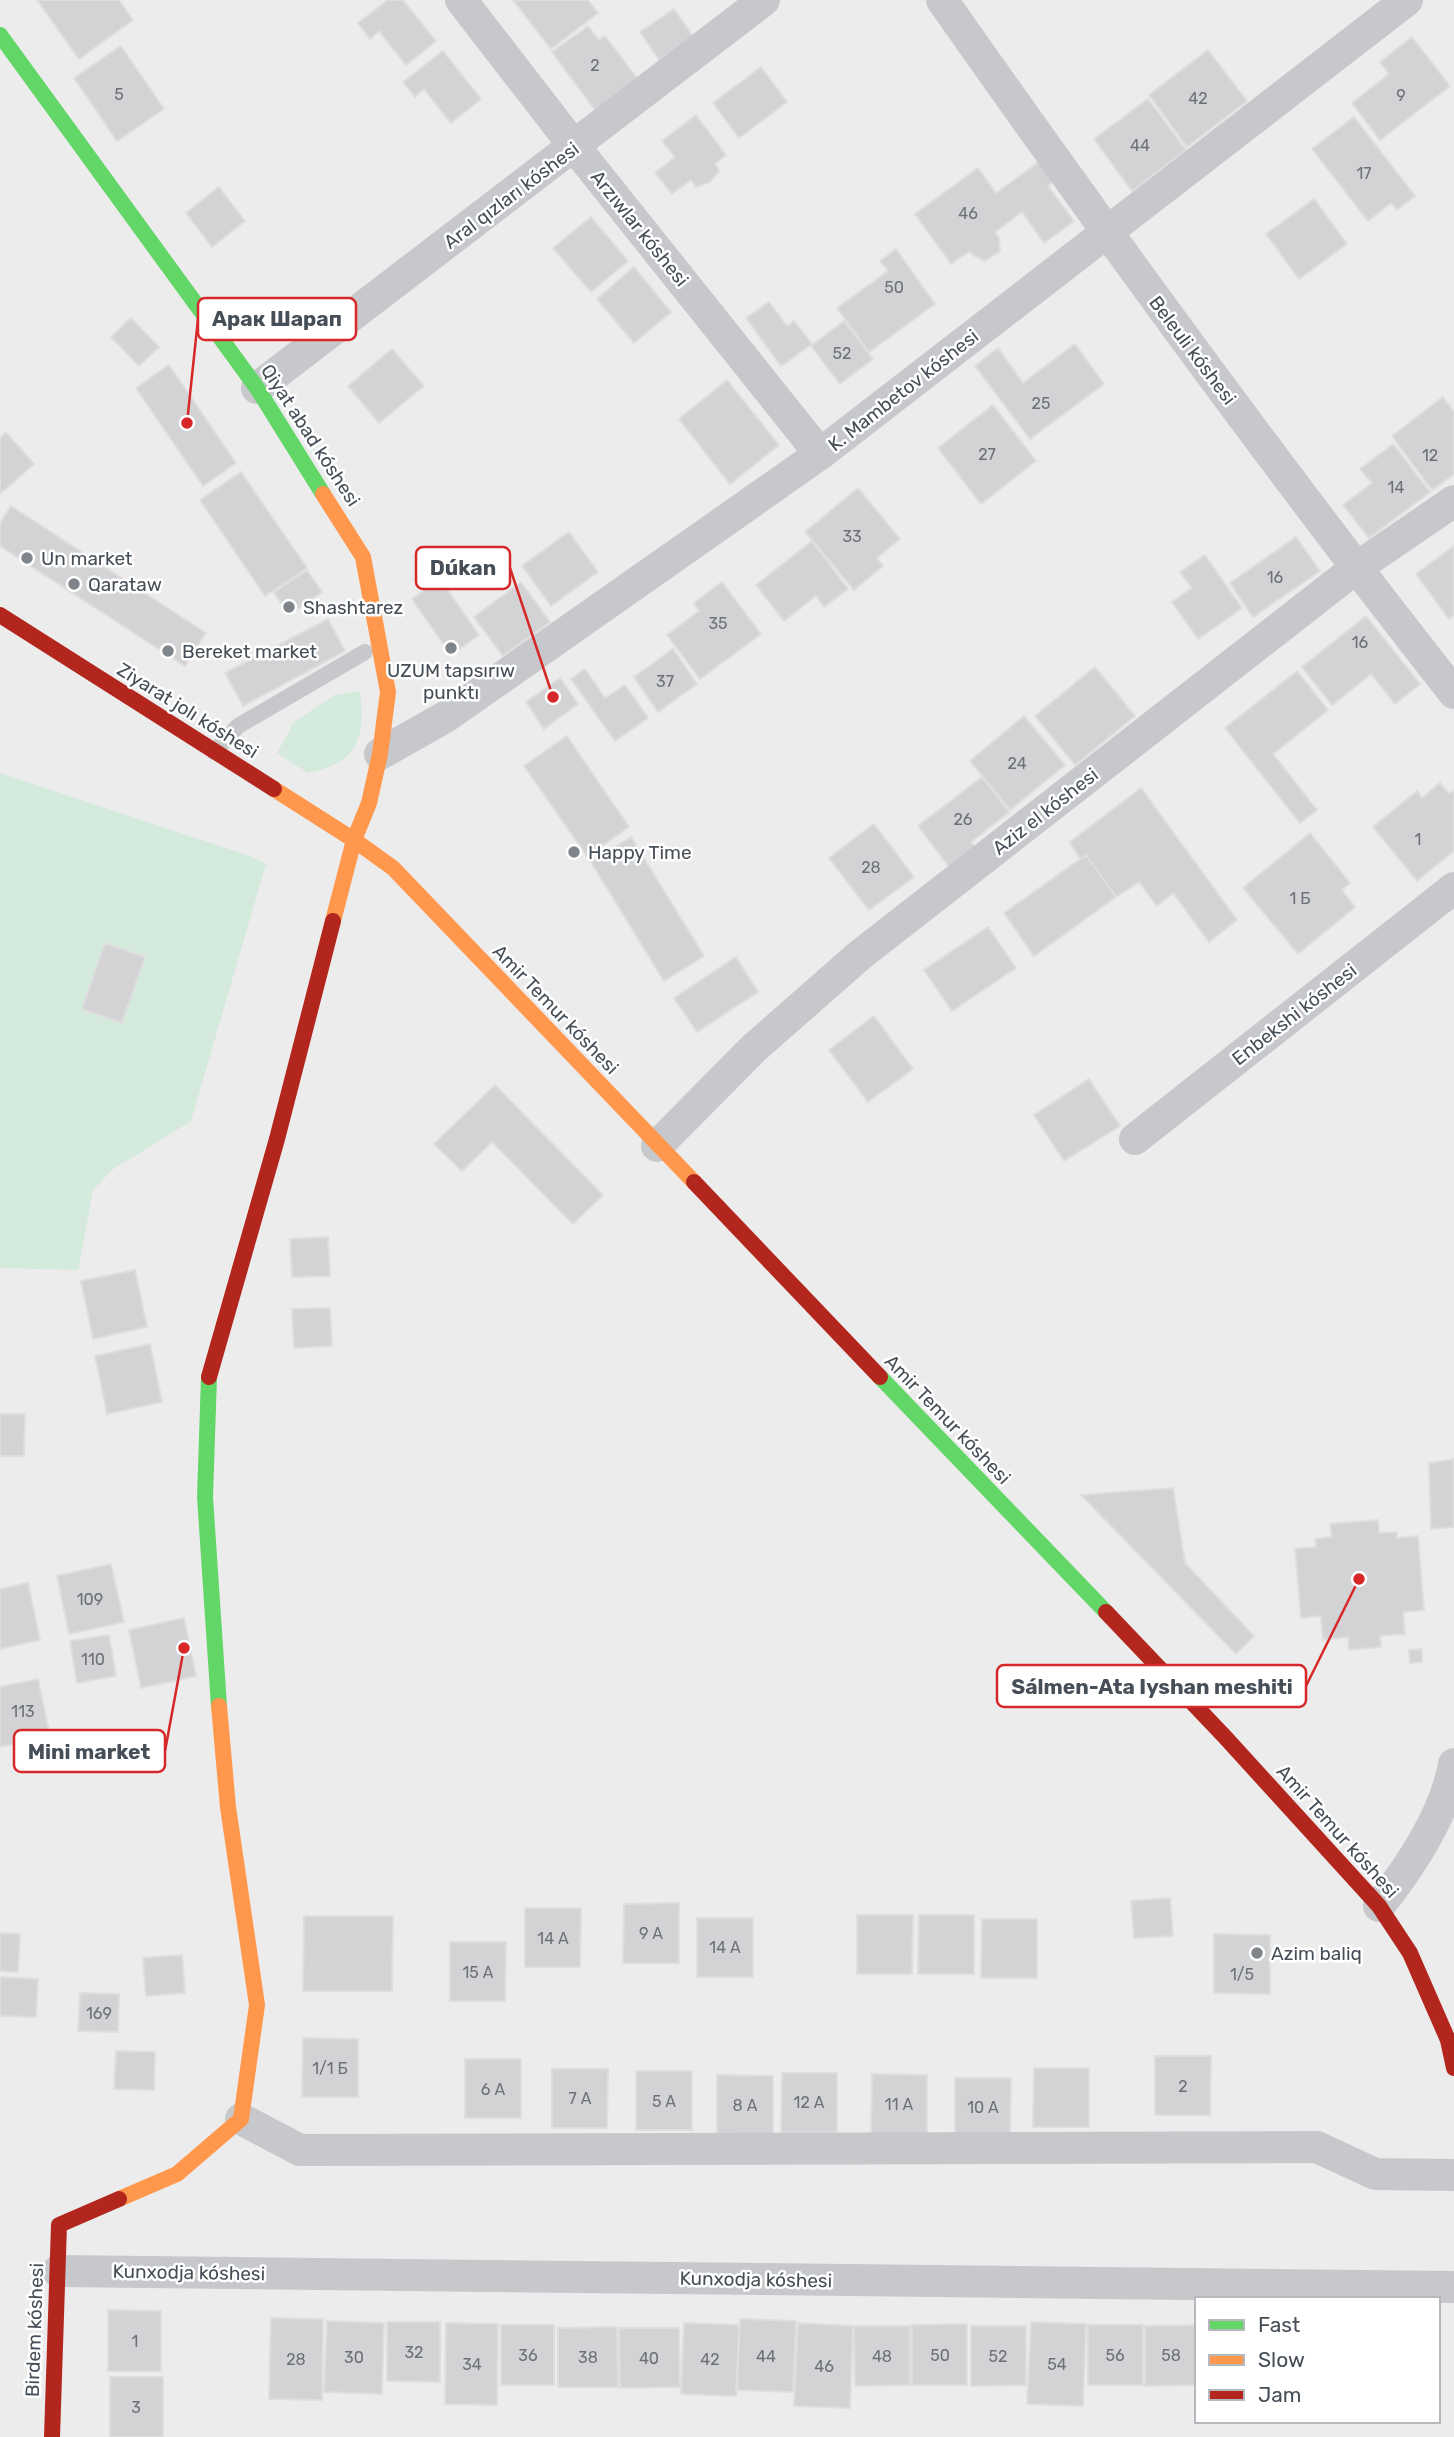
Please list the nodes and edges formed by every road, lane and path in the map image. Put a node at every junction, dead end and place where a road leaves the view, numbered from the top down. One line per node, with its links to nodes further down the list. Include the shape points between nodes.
1 (461, 0): 6 (street, Arzıwlar kóshesi)
2 (764, 0): 6 (street, Aral qızları kóshesi)
3 (942, 0): 7 (street, Beleuli kóshesi)
4 (1407, 0): 7 (street, K. Mambetov kóshesi)
5 (0, 36): 8 (street, Qiyat abad kóshesi)
6 (574, 146): 8 (street, Aral qızları kóshesi); 9 (street, Arzıwlar kóshesi)
7 (1107, 233): 9 (street, K. Mambetov kóshesi); 11 (street, Beleuli kóshesi)
8 (257, 388): 16 (street, Qiyat abad kóshesi, via 363,557 388,692)
9 (820, 454): 16 (street, K. Mambetov kóshesi, via 447,716)
10 (1454, 501): 11 (street, Aziz el kóshesi)
11 (1356, 568): 14 (street, Beleuli kóshesi); 20 (street, Aziz el kóshesi, via 860,955 753,1049)
12 (0, 615): 15 (street, Ziyarat jolı kóshesi)
13 (365, 652): 15 (lane, via 238,726)
14 (1454, 693)
15 (214, 752): 17 (street, Ziyarat jolı kóshesi)
16 (380, 754): 17 (street, Qiyat abad kóshesi, via 369,803)
17 (354, 840): 20 (street, Amir Temur kóshesi, via 393,868); 24 (street, Qiyat abad kóshesi, via 208,1382 205,1497 217,1686 228,1807 257,2005)
18 (1454, 888): 19 (street, Enbekshi kóshesi)
19 (1135, 1139)
20 (657, 1146): 22 (street, Amir Temur kóshesi, via 1225,1737)
21 (1454, 1764): 22 (street, via 1425,1842)
22 (1379, 1906): 23 (street, Amir Temur kóshesi, via 1410,1952 1448,2039)
23 (1454, 2068)
24 (241, 2119): 25 (street, via 300,2150 1317,2147 1375,2174); 26 (street, Birdem kóshesi, via 177,2174 59,2225)
25 (1454, 2175)
26 (58, 2271): 27 (street, Kunxodja kóshesi); 28 (street, Birdem kóshesi)
27 (1454, 2287)
28 (52, 2437)

